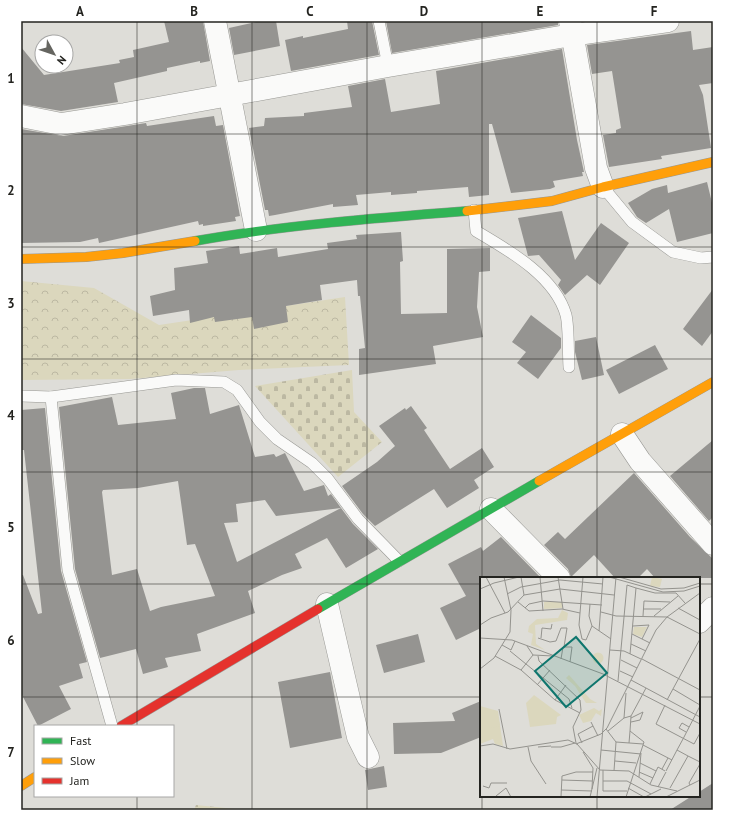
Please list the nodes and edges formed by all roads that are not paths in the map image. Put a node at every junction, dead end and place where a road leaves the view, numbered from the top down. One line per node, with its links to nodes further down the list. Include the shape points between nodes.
1 (215, 21): 6 (street)
2 (379, 21): 5 (lane)
3 (668, 21): 4 (street)
4 (571, 28): 5 (street); 9 (street, via 596,168)
5 (388, 66): 6 (street)
6 (230, 94): 7 (street, via 61,124); 11 (street)
7 (21, 116)
8 (713, 162): 9 (street)
9 (603, 187): 10 (street, via 552,201); 12 (lane, via 632,222 672,252)
10 (474, 210): 11 (street); 14 (lane, via 476,230 510,251 550,284 566,315)
11 (256, 230): 13 (street, via 123,253)
12 (713, 258)
13 (21, 259)
14 (569, 367)
15 (713, 382): 18 (street)
16 (21, 396): 17 (lane)
17 (51, 397): 21 (lane, via 176,380 224,382 236,390 260,422 277,439 312,463 328,479 358,519); 26 (lane, via 68,570)
18 (622, 434): 19 (street); 20 (street, via 640,461)
19 (491, 509): 21 (street); 22 (street)
20 (713, 544)
21 (399, 561): 23 (street)
22 (558, 577)
23 (327, 604): 27 (street); 28 (street, via 358,738)
24 (713, 608): 25 (street)
25 (700, 621)
26 (112, 725)
27 (123, 725)
28 (368, 757)
29 (34, 778): 30 (street)
30 (21, 786)

